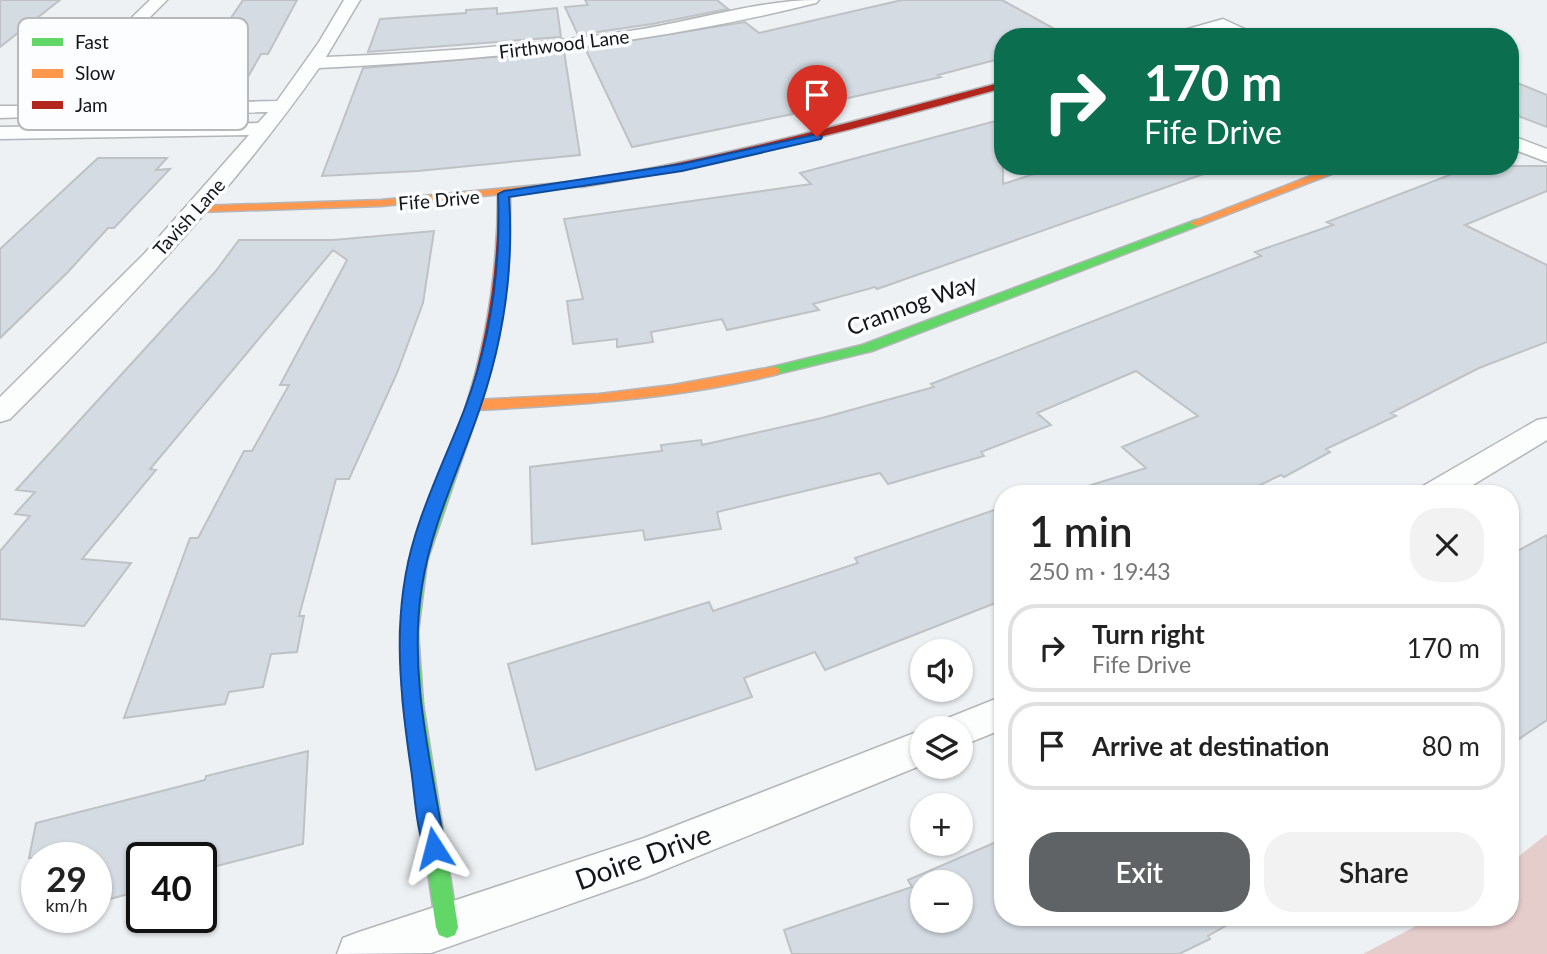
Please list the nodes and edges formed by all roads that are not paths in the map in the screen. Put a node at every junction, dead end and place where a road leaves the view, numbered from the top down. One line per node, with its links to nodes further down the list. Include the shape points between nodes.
1 (159, 0): 4 (street)
2 (352, 0): 7 (street, Tavish Lane)
3 (811, 0): 7 (street, Firthwood Lane, via 569,44)
4 (141, 18)
5 (1209, 28): 6 (street, via 1223,24)
6 (1233, 28)
7 (314, 63): 9 (street, Tavish Lane)
8 (994, 87): 19 (street, Fife Drive, via 758,152 592,183)
9 (283, 106): 10 (street); 13 (street, Tavish Lane)
10 (248, 107)
11 (0, 112): 12 (street)
12 (18, 112)
13 (264, 130): 14 (street); 20 (street, Tavish Lane)
14 (9, 133): 16 (street)
15 (1519, 145): 17 (street)
16 (0, 148)
17 (1547, 156)
18 (1323, 175): 21 (street, Crannog Way, via 867,348 673,390)
19 (504, 194): 20 (street, Fife Drive, via 325,208); 21 (street, via 503,284 494,339)
20 (198, 209): 22 (street, Tavish Lane)
21 (474, 405): 28 (street, via 423,536 409,632 410,691)
22 (0, 413)
23 (1547, 428): 24 (street)
24 (1449, 485)
25 (994, 716): 26 (street)
26 (973, 725)
27 (910, 752): 28 (street, Doire Drive, via 692,840)
28 (447, 927): 29 (street, Doire Drive)
29 (359, 954)

